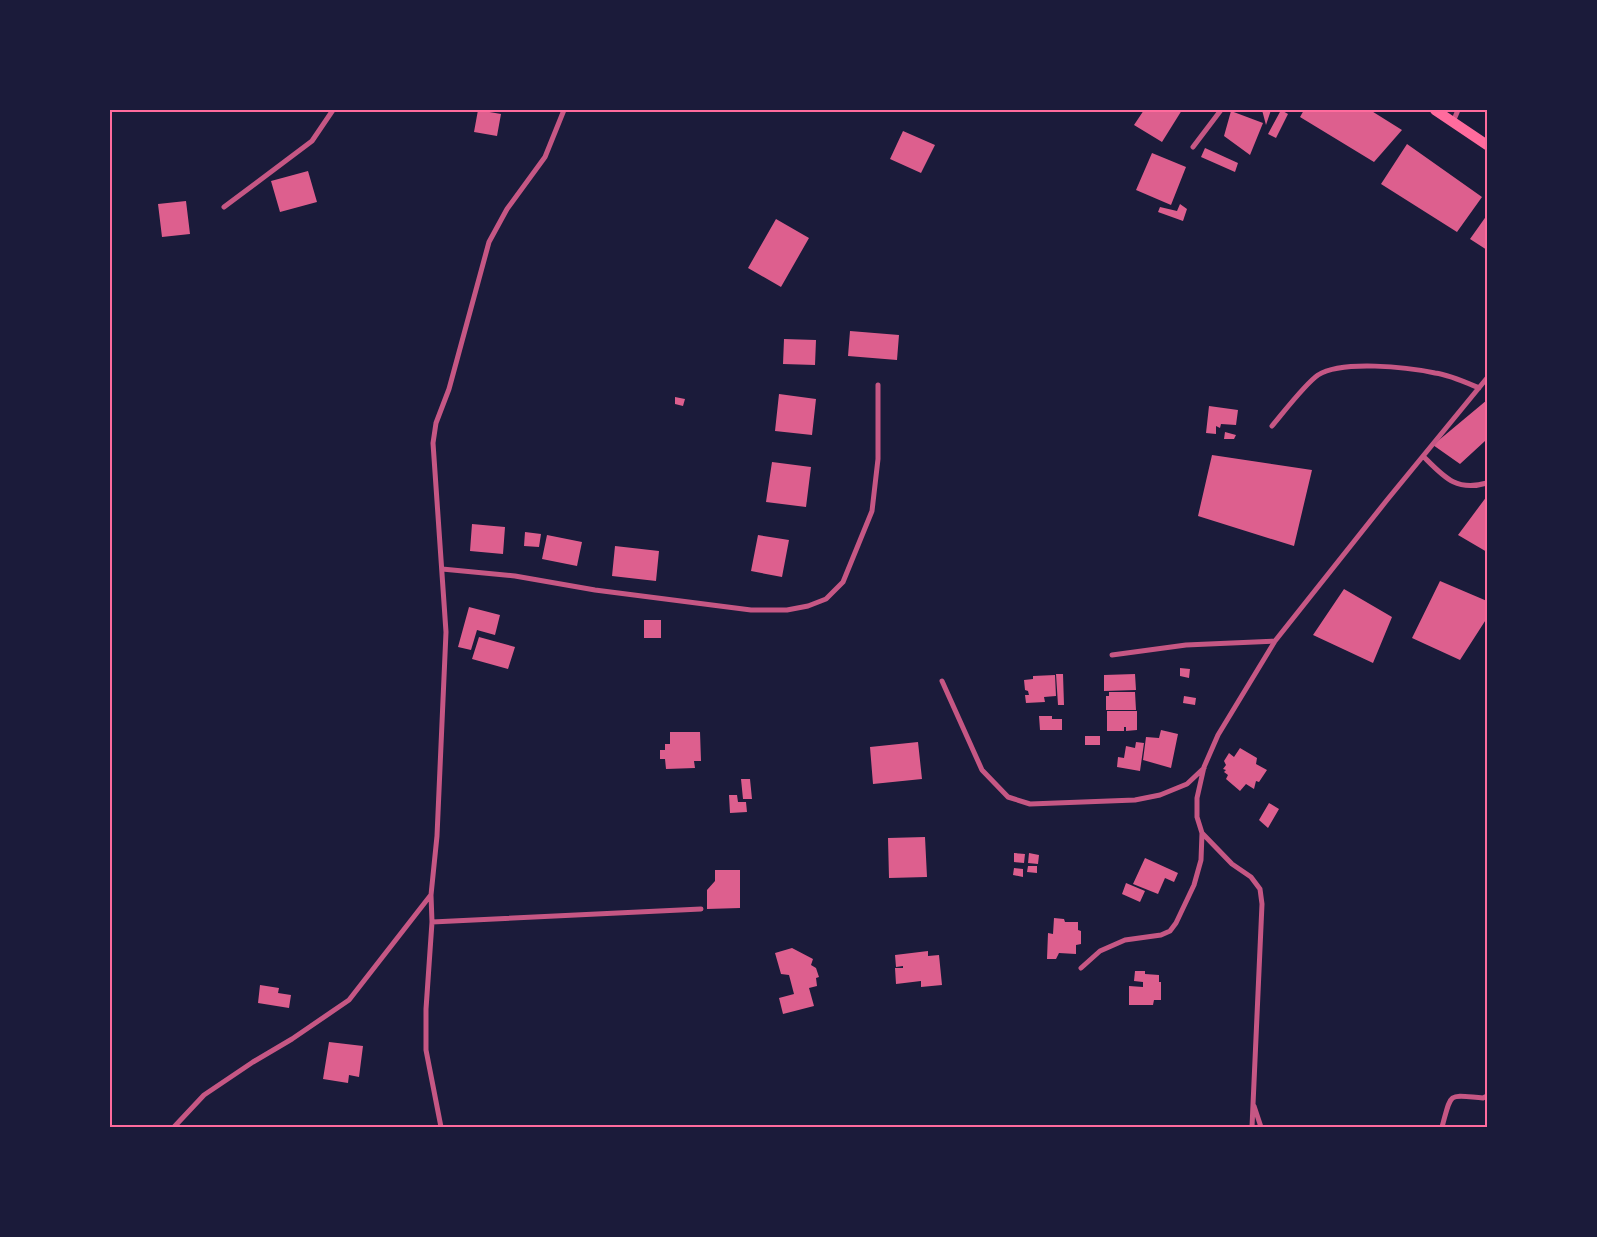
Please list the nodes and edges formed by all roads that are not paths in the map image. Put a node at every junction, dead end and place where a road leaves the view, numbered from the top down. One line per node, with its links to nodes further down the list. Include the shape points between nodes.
1 (333, 110): 9 (street, via 312,140)
2 (564, 110): 16 (street, via 545,157 507,209 489,242 449,389 436,423 433,443)
3 (1221, 110): 8 (street)
4 (1435, 110): 6 (main road)
5 (1458, 110): 6 (street)
6 (1453, 122): 7 (main road)
7 (1487, 145)
8 (1193, 147)
9 (224, 207)
10 (1487, 378): 12 (street)
11 (878, 385): 16 (street, via 878,459 872,512 843,582 826,599 787,610 751,610 594,590 515,576)
12 (1479, 388): 13 (street, via 1436,373 1406,369 1368,366 1331,369 1317,376); 14 (street)
13 (1272, 426)
14 (1423, 456): 15 (street, via 1448,480 1462,486); 17 (street)
15 (1487, 482)
16 (442, 569): 22 (street, via 446,632 437,836)
17 (1275, 641): 18 (street, via 1186,645); 20 (street, via 1218,735)
18 (1112, 655)
19 (942, 681): 20 (street, via 982,770 1008,797 1030,804 1135,800 1160,795 1187,784)
20 (1204, 767): 21 (street, via 1197,798 1197,817)
21 (1202, 833): 25 (street, via 1201,860 1194,885 1170,931 1125,940 1100,951); 27 (street, via 1232,864 1251,876 1260,889)
22 (431, 896): 24 (street); 29 (street, via 349,1000 204,1095)
23 (701, 909): 24 (street)
24 (432, 922): 30 (street, via 426,1050)
25 (1081, 968)
26 (1487, 1096): 34 (street, via 1453,1096)
27 (1253, 1103): 28 (street); 33 (street)
28 (1252, 1116): 31 (street); 32 (street)
29 (174, 1127)
30 (441, 1127)
31 (1246, 1127)
32 (1252, 1127)
33 (1261, 1127)
34 (1442, 1127)

